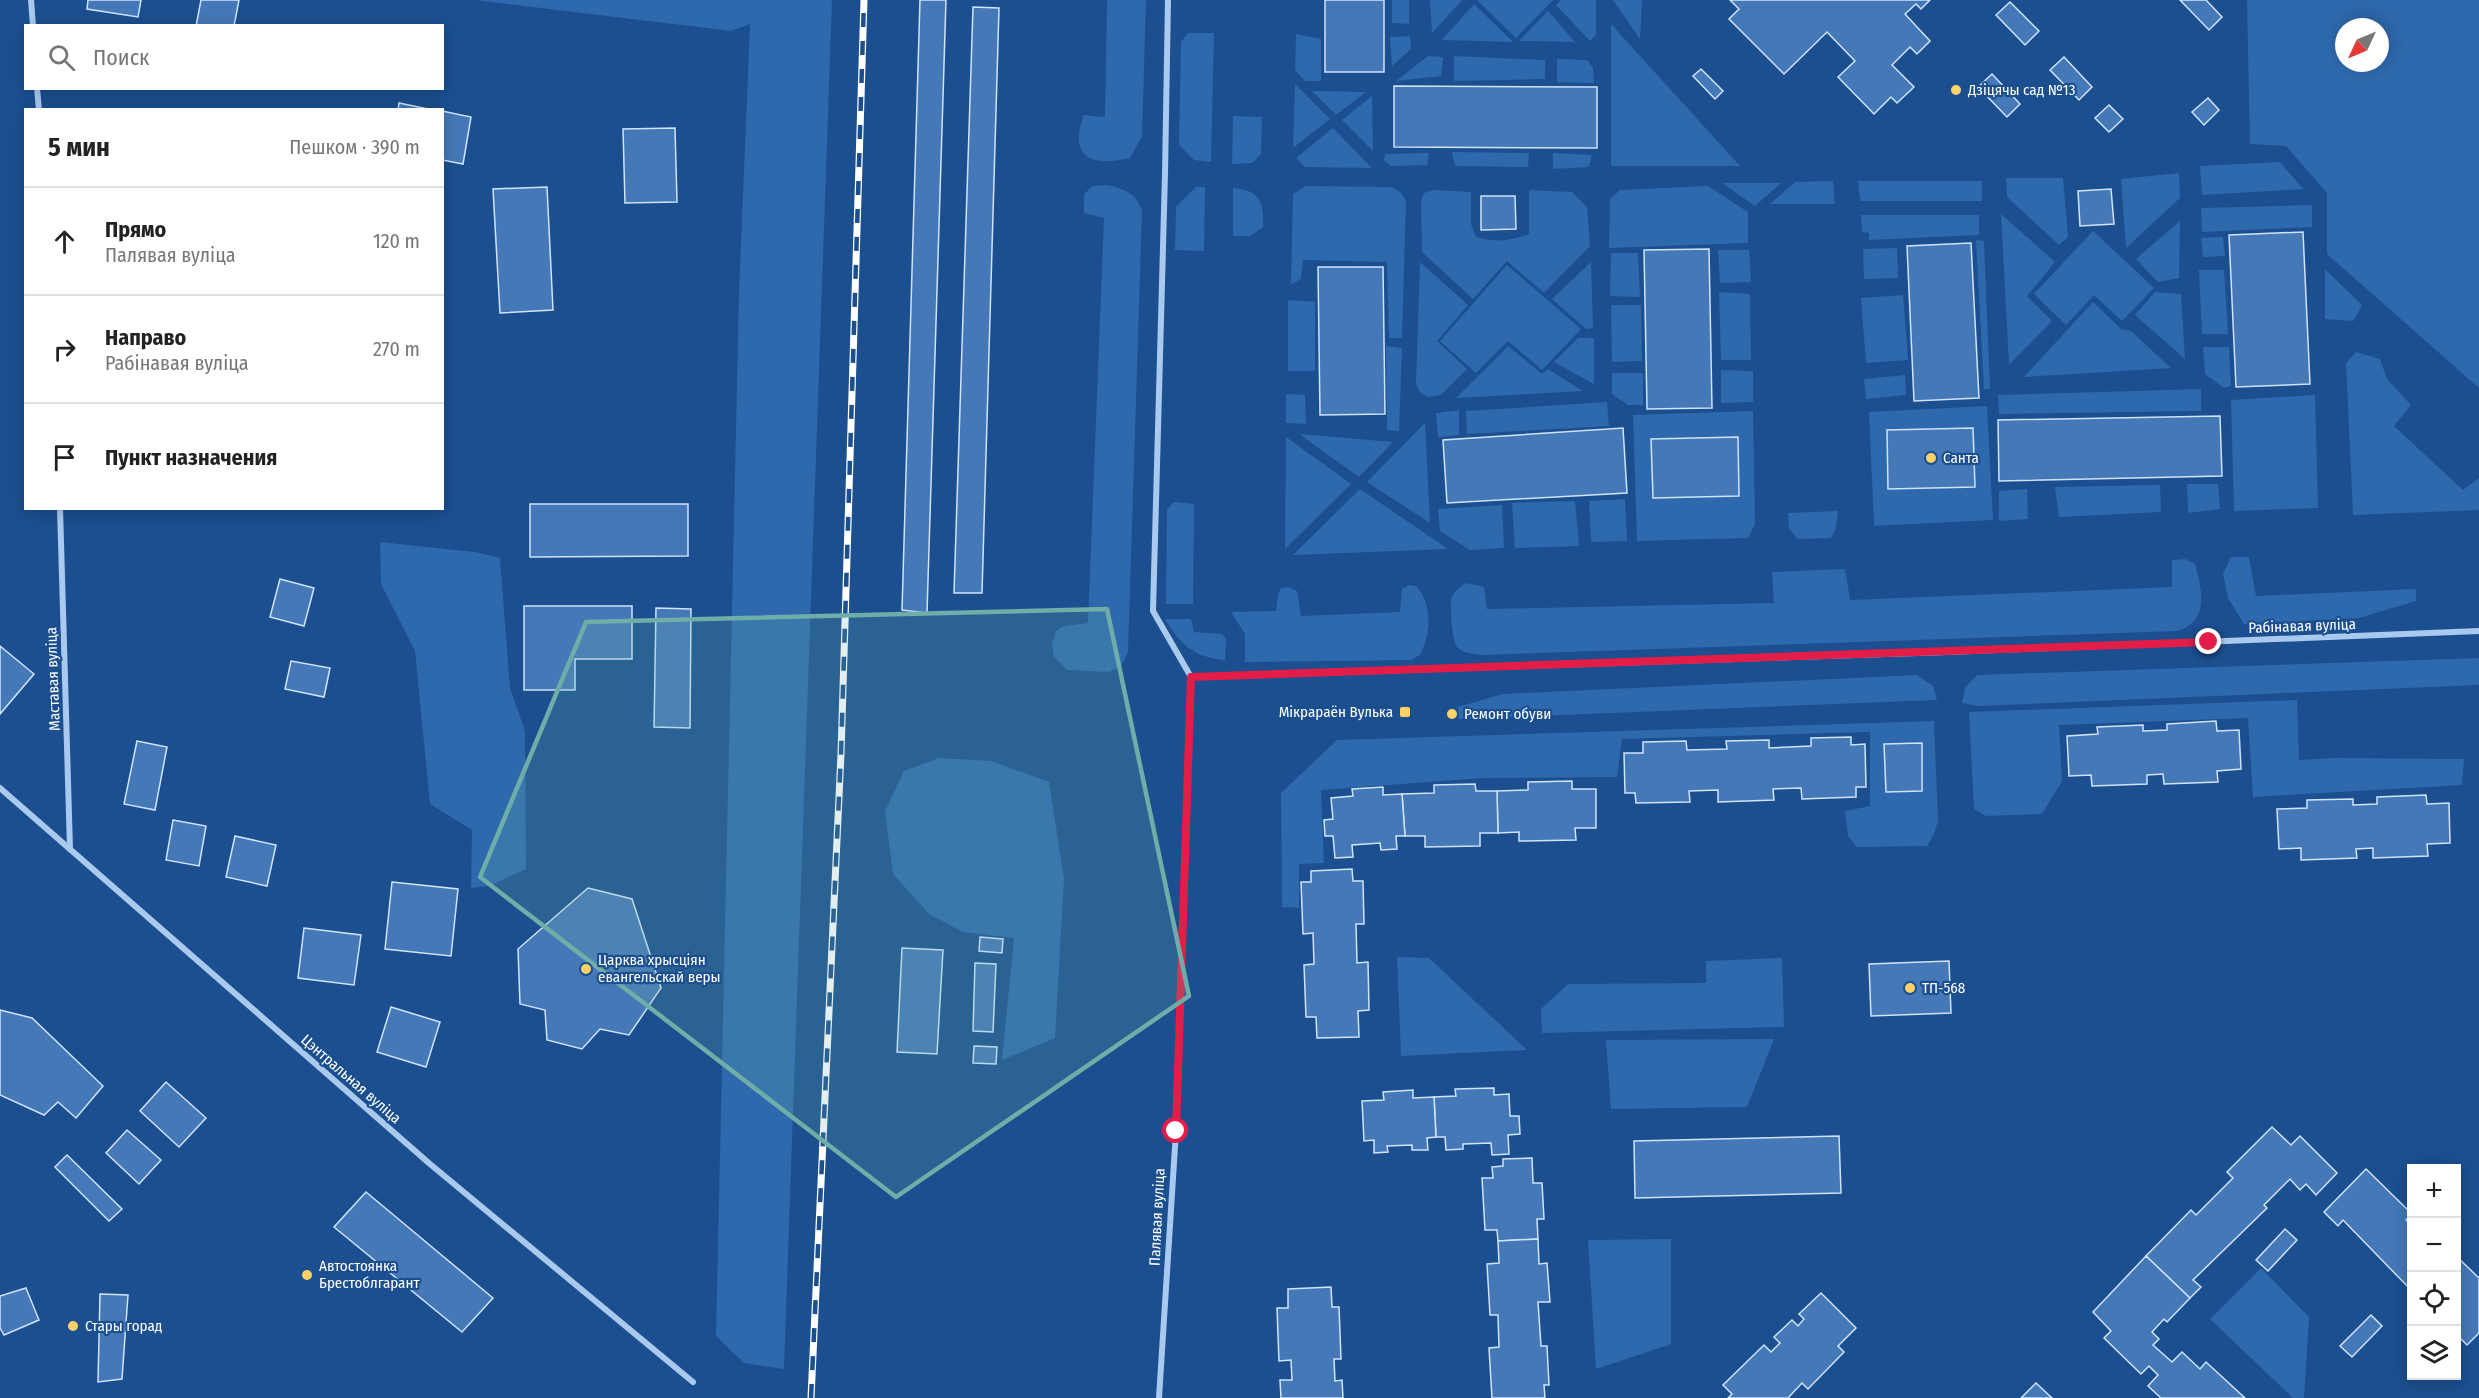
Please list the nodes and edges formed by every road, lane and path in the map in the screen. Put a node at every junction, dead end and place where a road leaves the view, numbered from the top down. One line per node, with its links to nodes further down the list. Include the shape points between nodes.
1 (31, 0): 3 (street)
2 (1168, 0): 8 (street, via 1153,611)
3 (33, 24)
4 (37, 90): 5 (street)
5 (39, 108)
6 (60, 510): 12 (street, Маставая вуліца)
7 (2479, 631): 8 (street, Рабінавая вуліца)
8 (1191, 677): 14 (street, Палявая вуліца, via 1176,1131)
9 (0, 788): 10 (street, Цэнтральная вуліца)
10 (8, 795): 11 (street); 12 (street, Цэнтральная вуліца)
11 (0, 798)
12 (70, 849): 13 (street, Цэнтральная вуліца, via 448,1179)
13 (693, 1382)
14 (1159, 1398)

